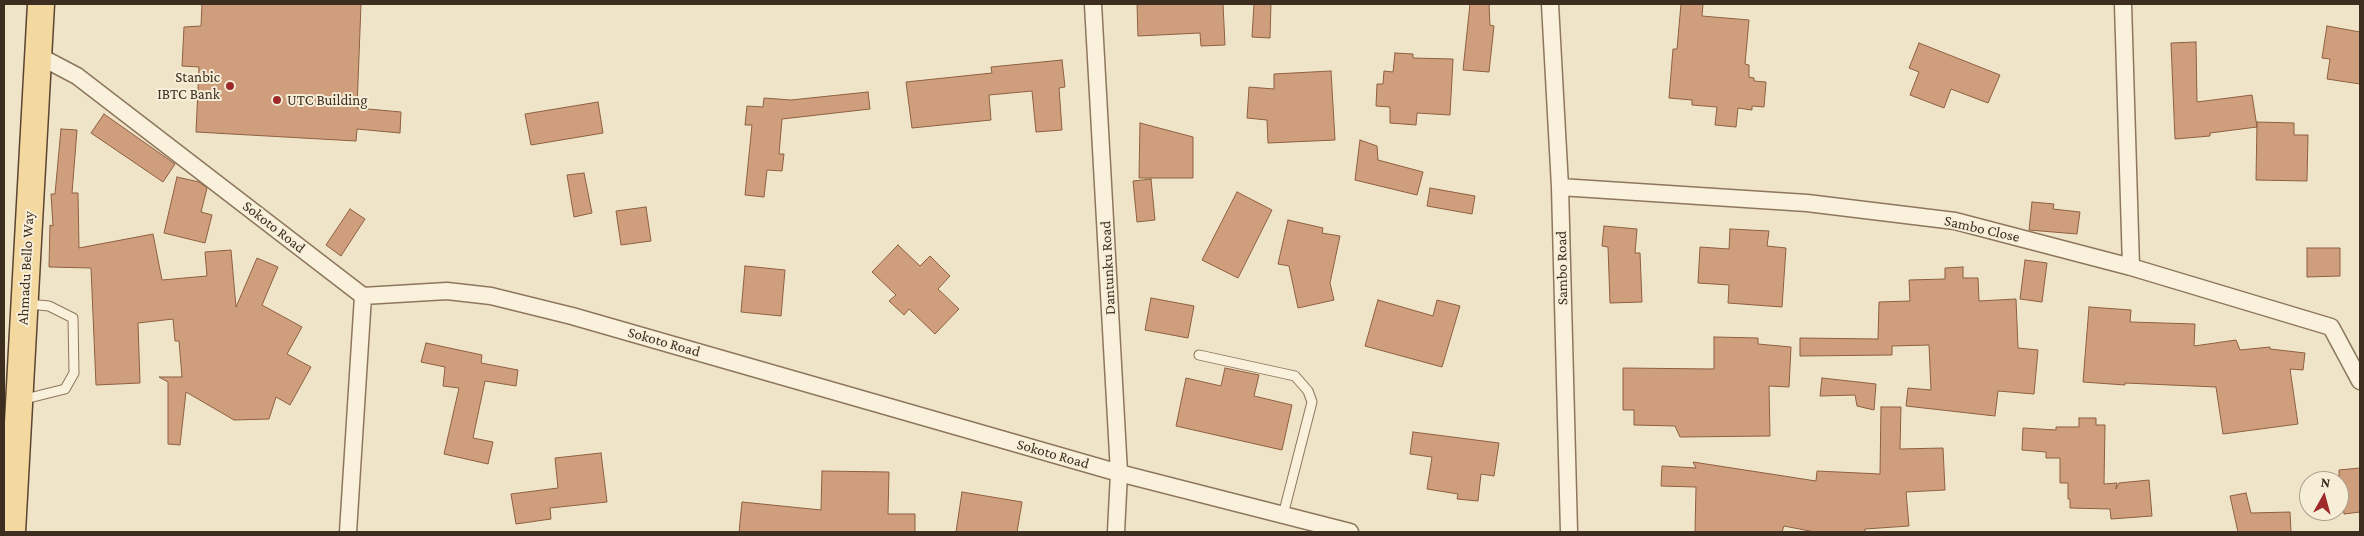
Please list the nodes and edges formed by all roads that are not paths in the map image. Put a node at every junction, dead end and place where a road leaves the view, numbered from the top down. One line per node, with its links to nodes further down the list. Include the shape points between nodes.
1 (41, 4): 5 (main road, Ahmadu Bello Way)
2 (1093, 4): 13 (street, Dantunku Road)
3 (1550, 4): 6 (street, Sambo Road)
4 (2122, 4): 7 (street)
5 (39, 56): 8 (street, Sokoto Road, via 77,76); 9 (main road, Ahmadu Bello Way)
6 (1560, 187): 7 (street, Sambo Close, via 1807,204 1955,221); 19 (street, Sambo Road)
7 (2131, 267): 11 (street, Sambo Close, via 2331,327)
8 (362, 296): 13 (street, Sokoto Road, via 447,291 491,296 572,316); 16 (street)
9 (23, 303): 12 (main road, Ahmadu Bello Way); 12 (lane, via 49,306 73,318 74,373 65,389)
10 (1199, 356): 14 (lane, via 1295,376 1308,391 1312,402)
11 (2360, 381)
12 (18, 400): 15 (main road, Ahmadu Bello Way)
13 (1119, 473): 14 (street, Sokoto Road); 17 (street, Dantunku Road)
14 (1283, 515): 18 (street, Sokoto Road)
15 (12, 532)
16 (348, 532)
17 (1116, 532)
18 (1350, 532)
19 (1569, 532)

